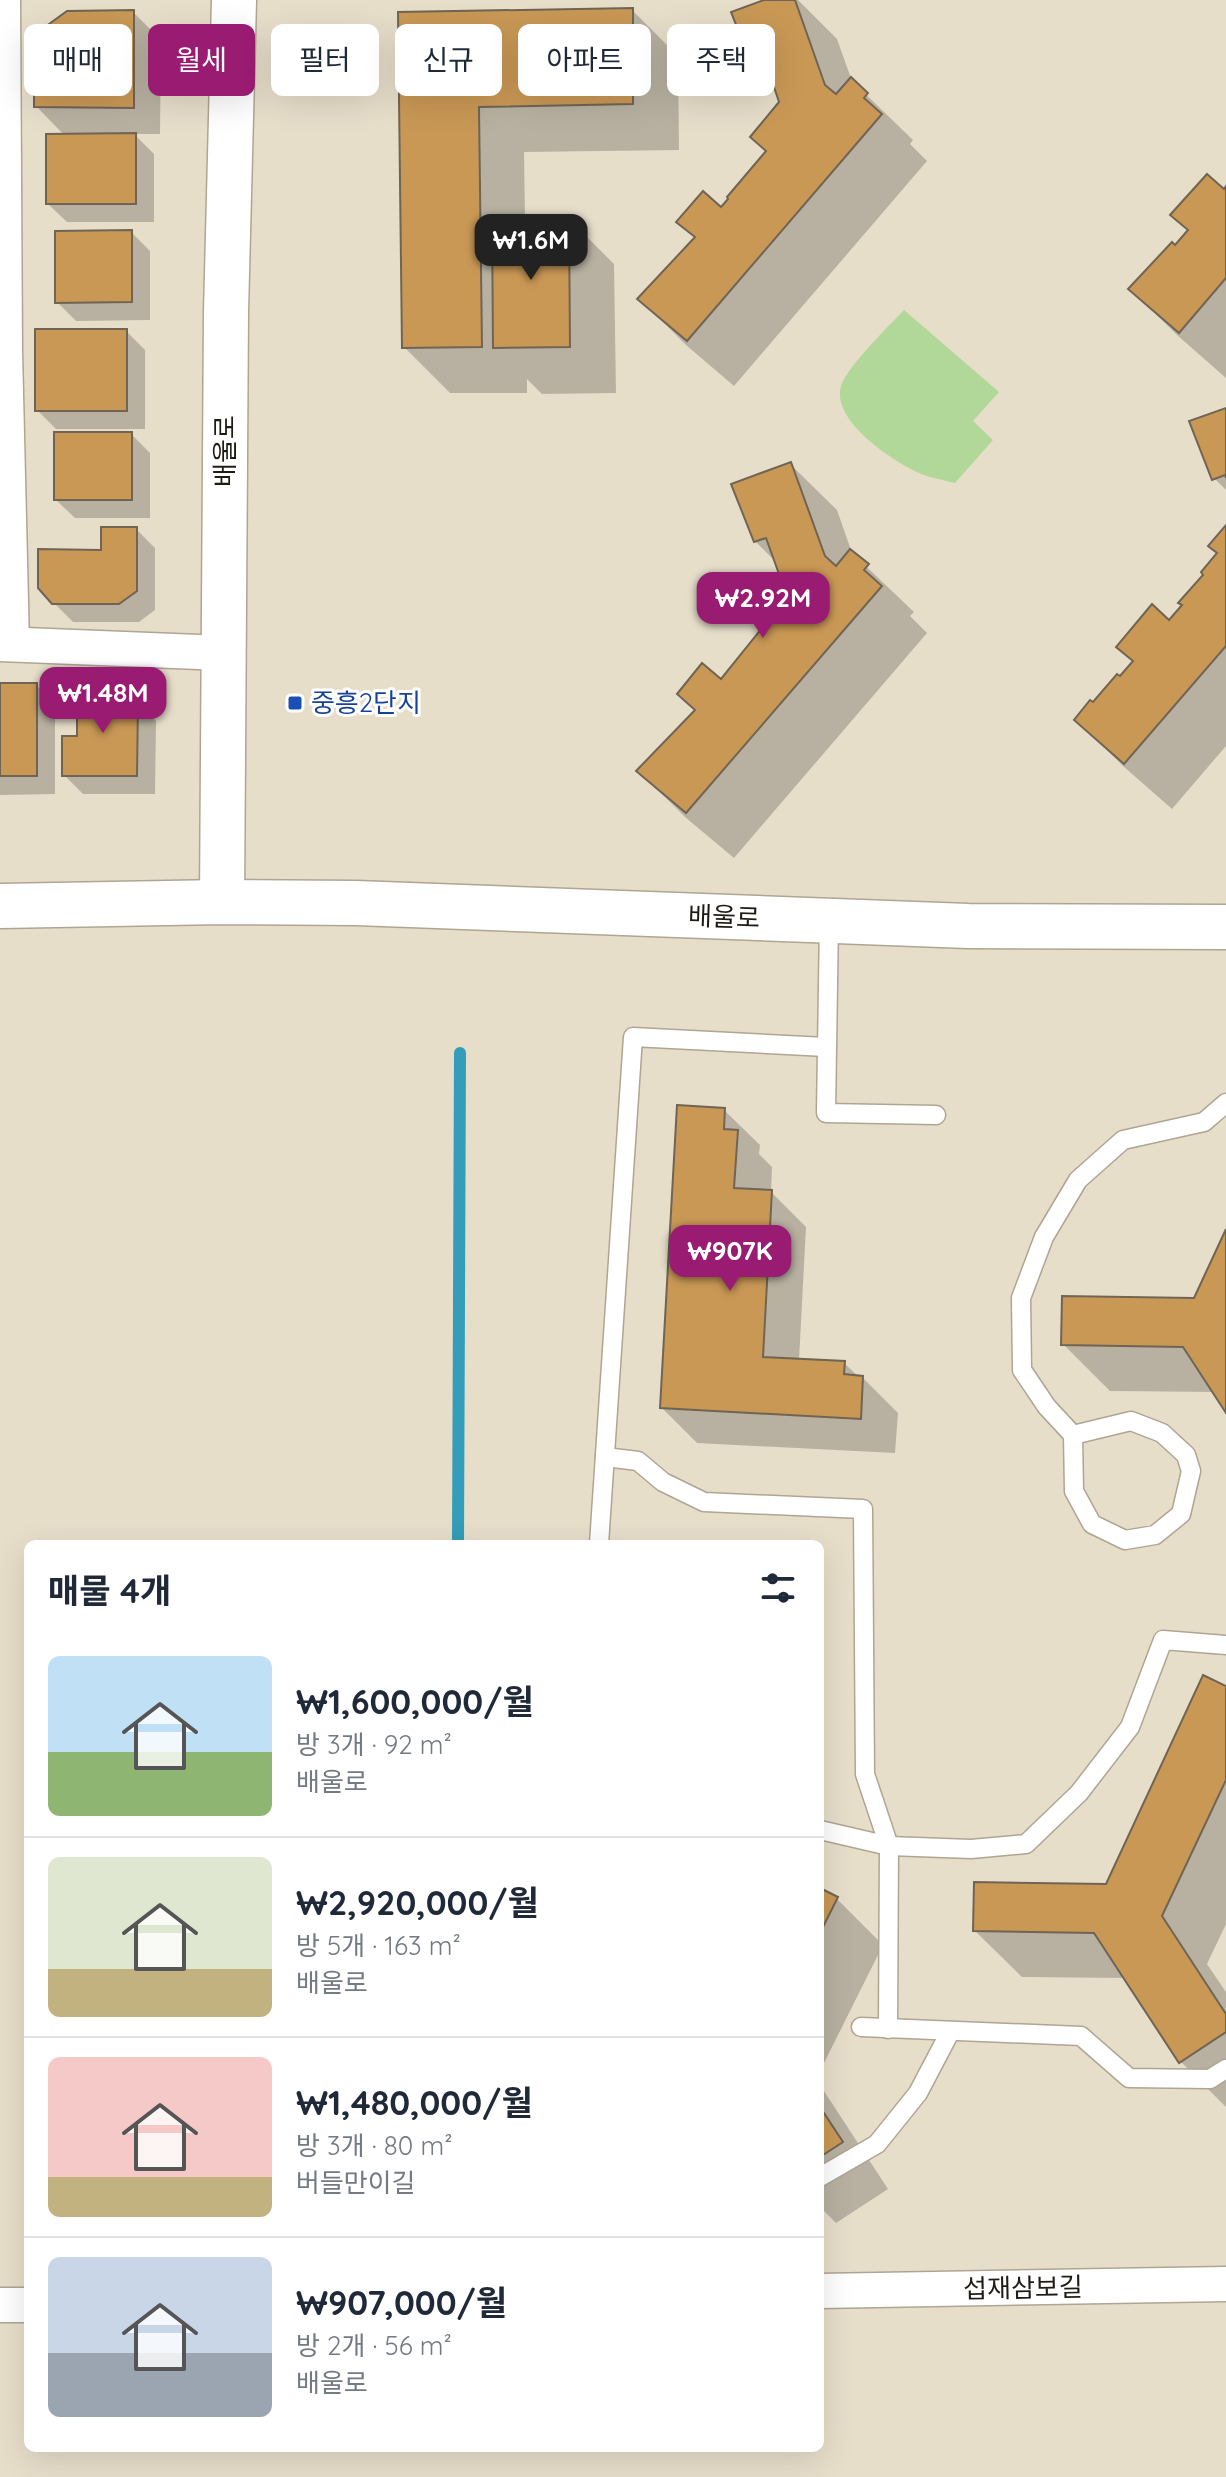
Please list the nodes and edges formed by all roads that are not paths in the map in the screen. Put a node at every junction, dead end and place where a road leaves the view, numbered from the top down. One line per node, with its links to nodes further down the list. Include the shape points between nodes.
1 (3, 0): 3 (street)
2 (234, 0): 4 (street, 배울로)
3 (6, 644): 4 (street)
4 (224, 653): 5 (street, 배울로)
5 (222, 902): 6 (street, 배울로); 7 (street, 배울로)
6 (0, 906)
7 (829, 921): 8 (street, 배울로); 9 (lane)
8 (1226, 927)
9 (826, 1047): 11 (lane, via 826,1113); 13 (lane, via 633,1037)
10 (1226, 1103): 12 (lane, via 1204,1122 1123,1140 1078,1180 1044,1237 1021,1298 1022,1370)
11 (936, 1115)
12 (1073, 1435): 12 (lane, via 1074,1491 1092,1524 1125,1540 1155,1535 1181,1514 1191,1471 1186,1455 1162,1433 1131,1421)
13 (605, 1457): 14 (lane); 17 (lane, via 638,1461 663,1482 704,1502 863,1509 865,1774)
14 (599, 1540)
15 (1226, 1645): 17 (lane, via 1163,1640 1130,1727 1079,1793 1026,1844 971,1849)
16 (824, 1831): 17 (lane)
17 (889, 1846): 19 (lane)
18 (861, 2027): 19 (lane)
19 (888, 2029): 20 (lane)
20 (950, 2032): 21 (lane, via 1081,2036 1129,2078 1210,2079); 22 (lane, via 918,2093 877,2144)
21 (1226, 2069)
22 (824, 2175)
23 (1226, 2284): 24 (street, 섭재삼보길)
24 (824, 2291)
25 (0, 2305): 26 (street)
26 (24, 2305)

